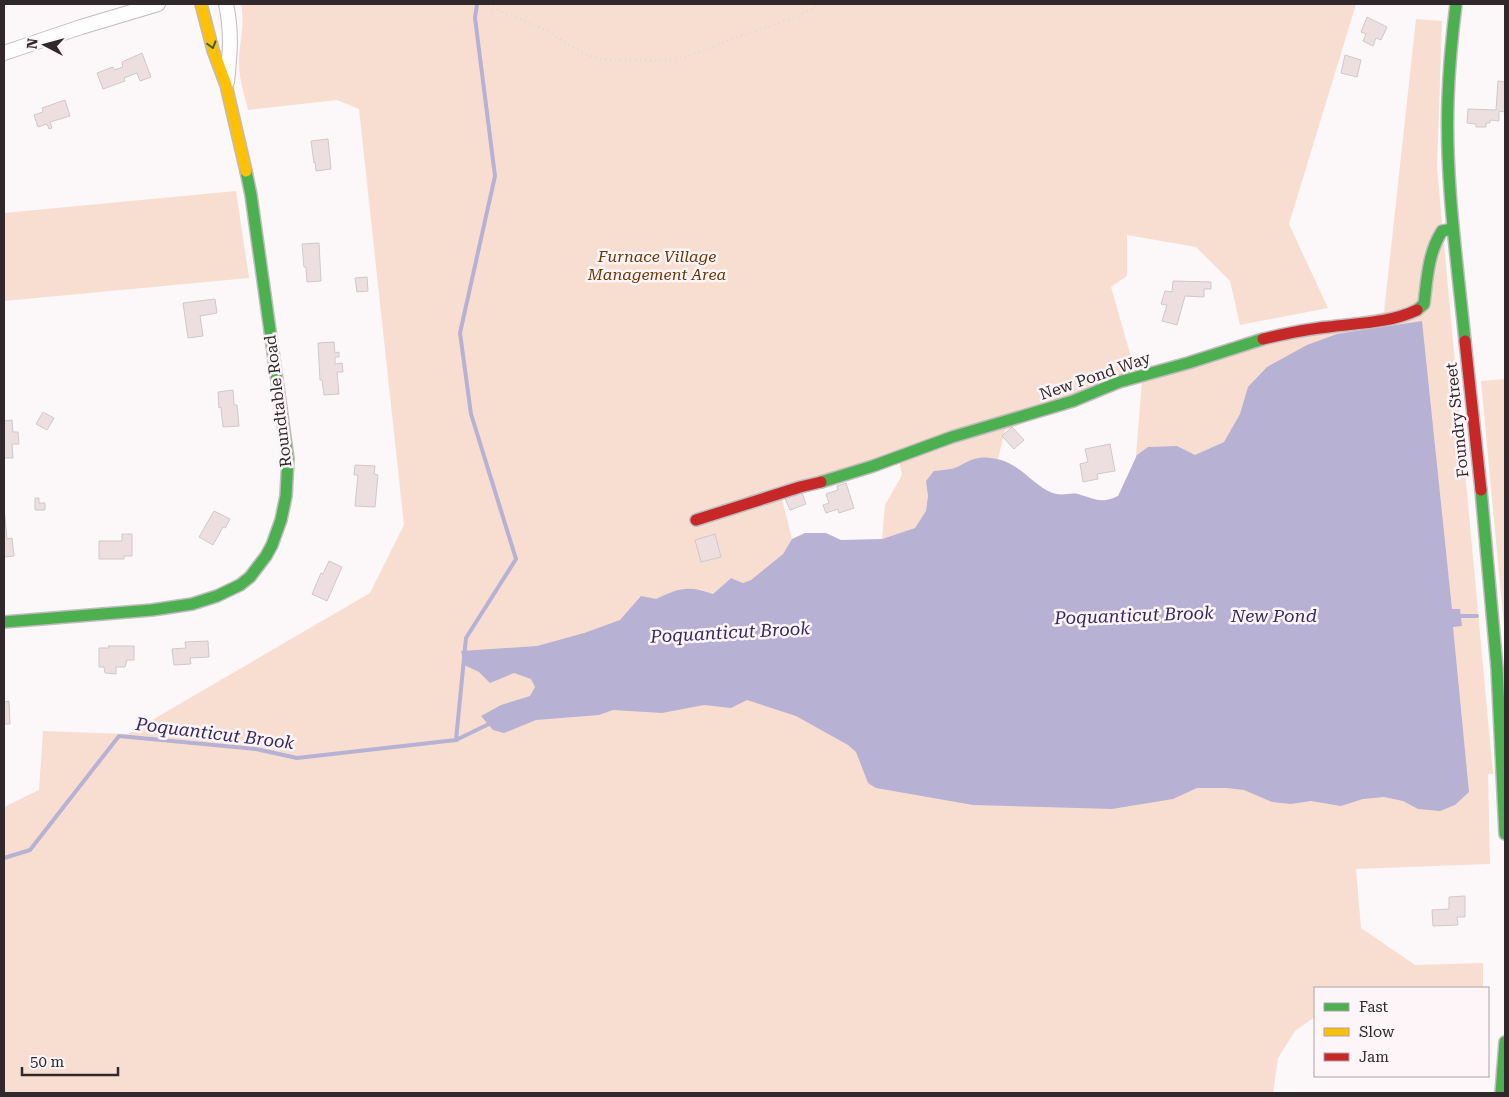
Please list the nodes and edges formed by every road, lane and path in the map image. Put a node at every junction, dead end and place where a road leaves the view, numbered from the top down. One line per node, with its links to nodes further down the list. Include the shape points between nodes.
1 (158, 4): 7 (street)
2 (201, 4): 8 (main road, Roundtable Road, one-way to 8)
3 (226, 4): 8 (street, Roundtable Road, via 231,47)
4 (483, 4): 5 (path, via 545,30 586,55 599,59 665,61 686,57 799,16)
5 (818, 4)
6 (1456, 4): 9 (main road, Foundry Street, via 1446,105)
7 (4, 53)
8 (226, 86): 11 (main road, Roundtable Road, via 251,195 288,459 284,510 274,540 267,554 244,580 231,591 208,600 157,610)
9 (1452, 229): 10 (main road, New Pond Way, via 1442,231 1436,240 1430,258 1424,304 1407,315 1264,339 1120,382 1073,402 952,437 873,466); 12 (main road, Foundry Street, via 1488,567 1500,708)
10 (696, 520)
11 (4, 622)
12 (1505, 834)
13 (1505, 1042): 14 (main road)
14 (1501, 1093)

